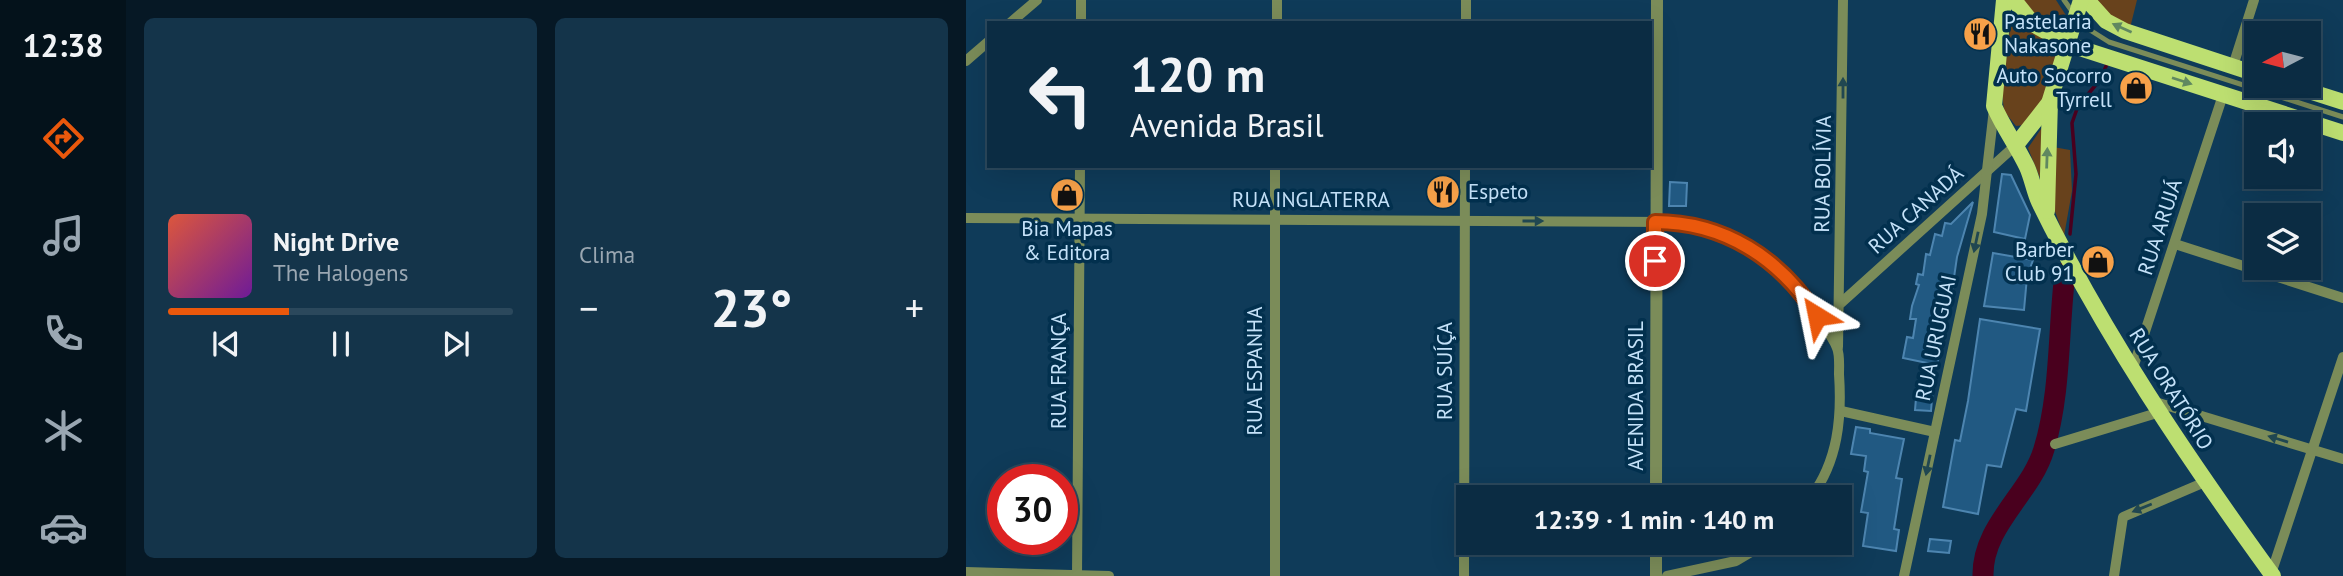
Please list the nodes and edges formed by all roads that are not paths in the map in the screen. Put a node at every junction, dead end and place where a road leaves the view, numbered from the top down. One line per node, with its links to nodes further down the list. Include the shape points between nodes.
1 (1037, 0): 13 (street)
2 (1081, 0): 16 (street)
3 (1277, 0): 17 (street)
4 (1466, 0): 18 (street)
5 (1657, 0): 43 (street, AVENIDA BRASIL)
6 (1843, 0): 46 (street, RUA BOLÍVIA, one-way to 6)
7 (2004, 0): 28 (main road)
8 (2014, 0): 20 (main road, via 2033,24)
9 (2064, 0): 14 (lane)
10 (2081, 0): 14 (main road)
11 (2087, 0): 22 (main road, one-way to 11, via 2125,31 2106,21)
12 (2254, 0): 22 (street)
13 (1024, 4): 15 (street)
14 (2076, 19): 20 (main road); 29 (lane, via 2109,42)
15 (1011, 21)
16 (1081, 21)
17 (1277, 21)
18 (1466, 21)
19 (987, 43): 21 (street)
20 (2070, 45): 24 (main road, one-way to 24); 26 (main road)
21 (966, 61)
22 (2233, 66): 23 (main road)
23 (2244, 70)
24 (2223, 95): 32 (main road); 44 (street, RUA ARUJÁ)
25 (2321, 95): 27 (main road)
26 (2050, 100): 30 (main road); 38 (main road, one-way to 26)
27 (2343, 102)
28 (1994, 106): 31 (main road, RUA ORATÓRIO); 37 (street, RUA URUGUAI)
29 (2343, 117)
30 (2032, 127): 31 (main road); 33 (main road)
31 (2007, 130): 33 (main road, RUA ORATÓRIO)
32 (2343, 133)
33 (2016, 145): 37 (street, RUA CANADÁ); 38 (main road, RUA ORATÓRIO)
34 (1080, 168): 40 (street, RUA FRANÇA)
35 (1275, 168): 41 (street, RUA ESPANHA)
36 (1465, 168): 42 (street, RUA SUÍÇA)
37 (1985, 175): 46 (street, RUA CANADÁ); 52 (street, RUA URUGUAI, one-way to 52, via 1982,214)
38 (2047, 216): 49 (main road, RUA ORATÓRIO)
39 (966, 218): 40 (street, RUA INGLATERRA)
40 (1079, 219): 41 (street, RUA INGLATERRA); 63 (street, RUA FRANÇA)
41 (1275, 219): 42 (street, RUA INGLATERRA); 65 (street, RUA ESPANHA)
42 (1465, 220): 43 (street, RUA INGLATERRA, one-way to 43); 66 (street, RUA SUÍÇA)
43 (1655, 222): 47 (street, RUA INGLATERRA, via 1712,230 1755,250 1793,282); 57 (street, AVENIDA BRASIL)
44 (2175, 244): 45 (street); 49 (street, RUA ARUJÁ)
45 (2343, 298)
46 (1841, 303): 47 (street, RUA BOLÍVIA)
47 (1838, 349): 51 (street, RUA BOLÍVIA)
48 (2343, 357): 54 (street)
49 (2132, 372): 50 (main road, RUA ORATÓRIO)
50 (2153, 406): 53 (street); 54 (street, one-way to 50); 56 (main road, RUA ORATÓRIO)
51 (1841, 411): 52 (street); 58 (street, RUA BOLÍVIA, via 1831,460)
52 (1935, 432): 69 (street, RUA URUGUAI, one-way to 69)
53 (2055, 444)
54 (2313, 449): 55 (street); 62 (street)
55 (2343, 459)
56 (2205, 482): 62 (main road, RUA ORATÓRIO); 70 (street, one-way to 70, via 2123,517)
57 (1656, 485)
58 (1817, 485)
59 (1656, 555): 67 (street)
60 (1744, 555): 68 (street, via 1726,565)
61 (966, 572): 63 (street)
62 (2272, 575)
63 (1077, 576): 64 (street)
64 (1109, 576)
65 (1275, 576)
66 (1464, 576)
67 (1656, 576)
68 (1667, 576)
69 (1904, 576)
70 (2114, 576)

